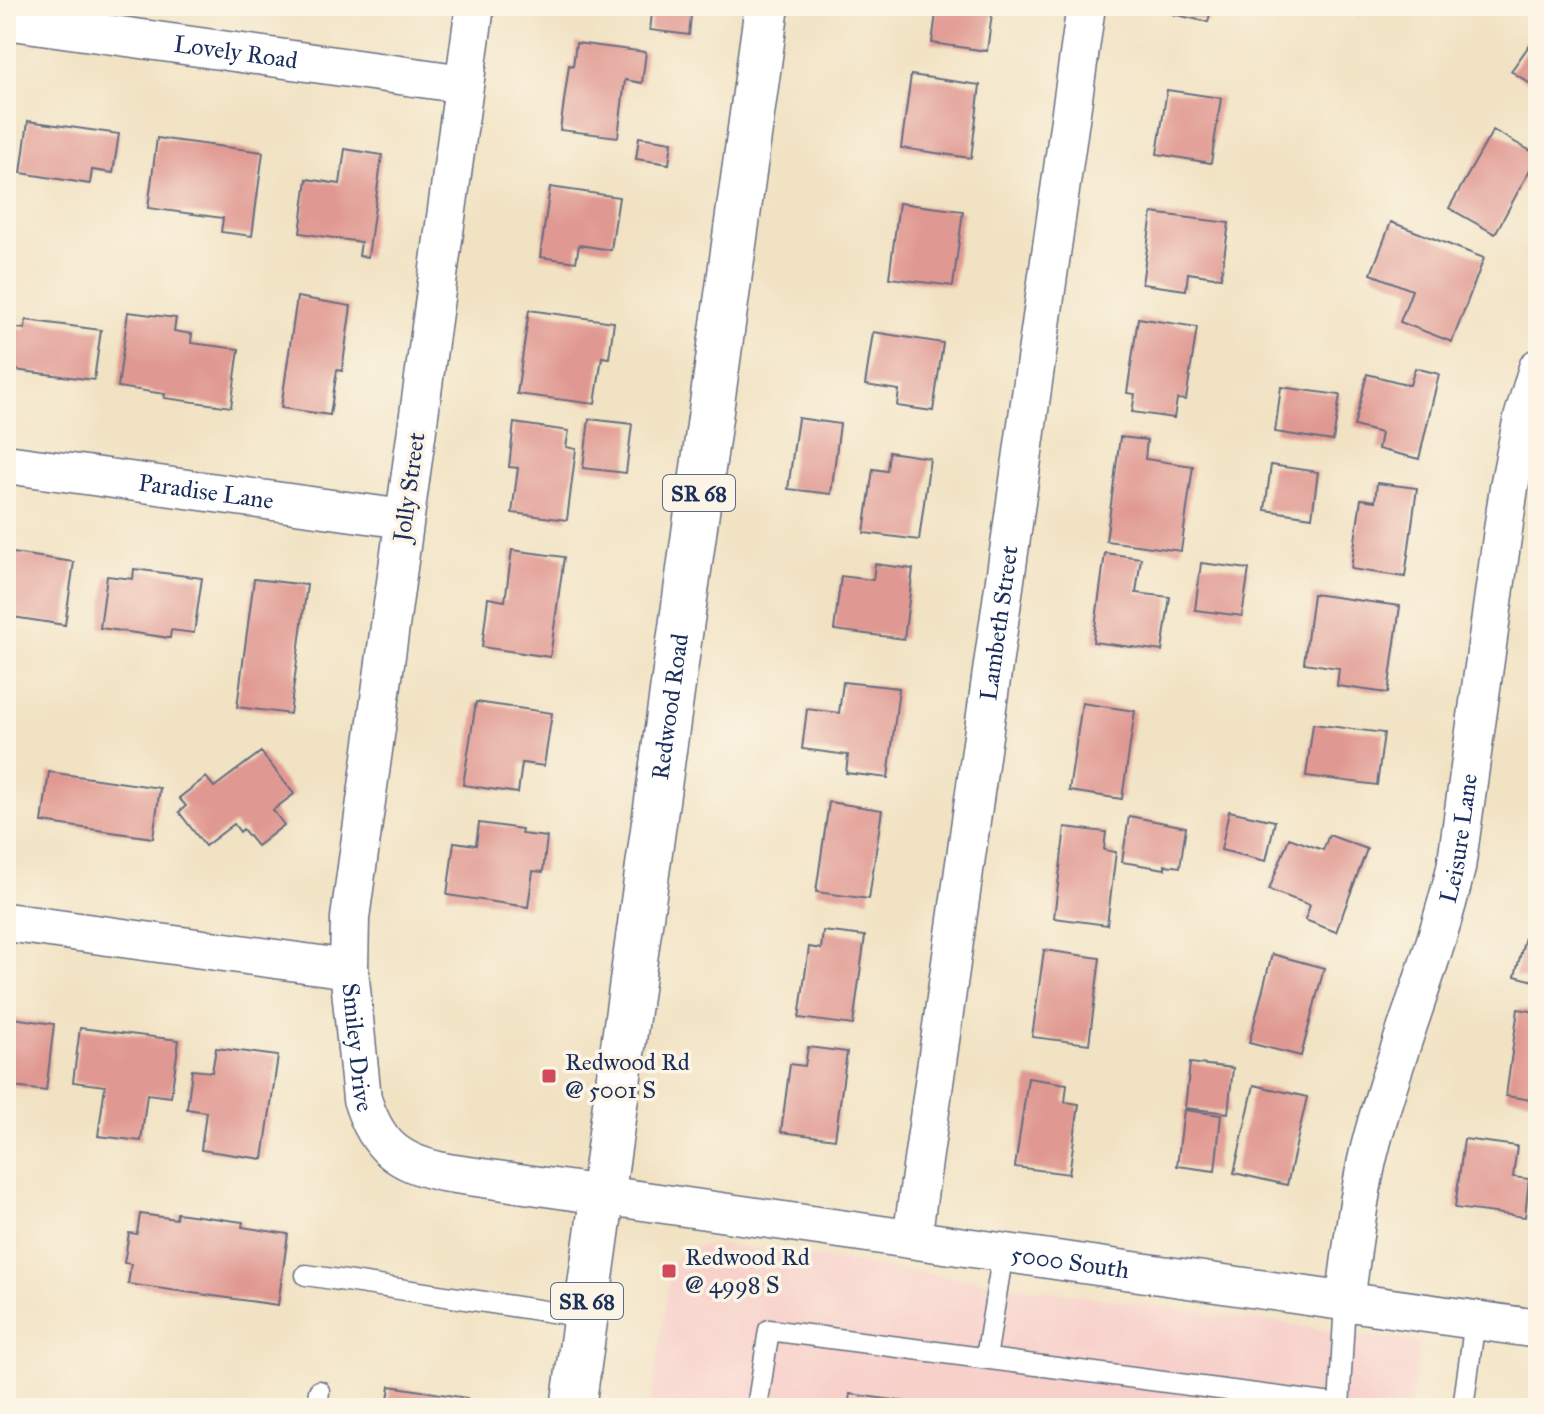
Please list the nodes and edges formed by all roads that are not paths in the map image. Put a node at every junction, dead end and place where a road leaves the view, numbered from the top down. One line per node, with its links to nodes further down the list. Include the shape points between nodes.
1 (475, 6): 5 (street, Jolly Street)
2 (767, 6): 11 (main road, Redwood Road / SR 68)
3 (1086, 6): 12 (street, Lambeth Street)
4 (6, 20): 5 (street, Lovely Road)
5 (464, 84): 8 (street, Jolly Street)
6 (1538, 368): 15 (street, Leisure Lane, via 1509,487 1456,868 1367,1159)
7 (6, 464): 8 (street, Paradise Lane)
8 (404, 519): 10 (street, Jolly Street, via 355,875)
9 (6, 922): 10 (street, Smiley Drive)
10 (349, 969): 11 (street, Smiley Drive, via 362,1099 368,1118 392,1152 427,1169)
11 (602, 1195): 12 (street, 5000 South); 16 (main road, Redwood Road / SR 68)
12 (912, 1239): 13 (street, 5000 South)
13 (1003, 1252): 15 (street, 5000 South); 19 (lane)
14 (306, 1275): 16 (lane)
15 (1345, 1301): 17 (street, 5000 South); 20 (lane)
16 (585, 1317): 21 (main road, Redwood Road / SR 68)
17 (1475, 1320): 18 (street, 5000 South); 23 (lane)
18 (1538, 1329)
19 (986, 1358): 20 (lane); 22 (lane, via 769,1330)
20 (1339, 1406)
21 (573, 1408)
22 (757, 1408)
23 (1463, 1408)

